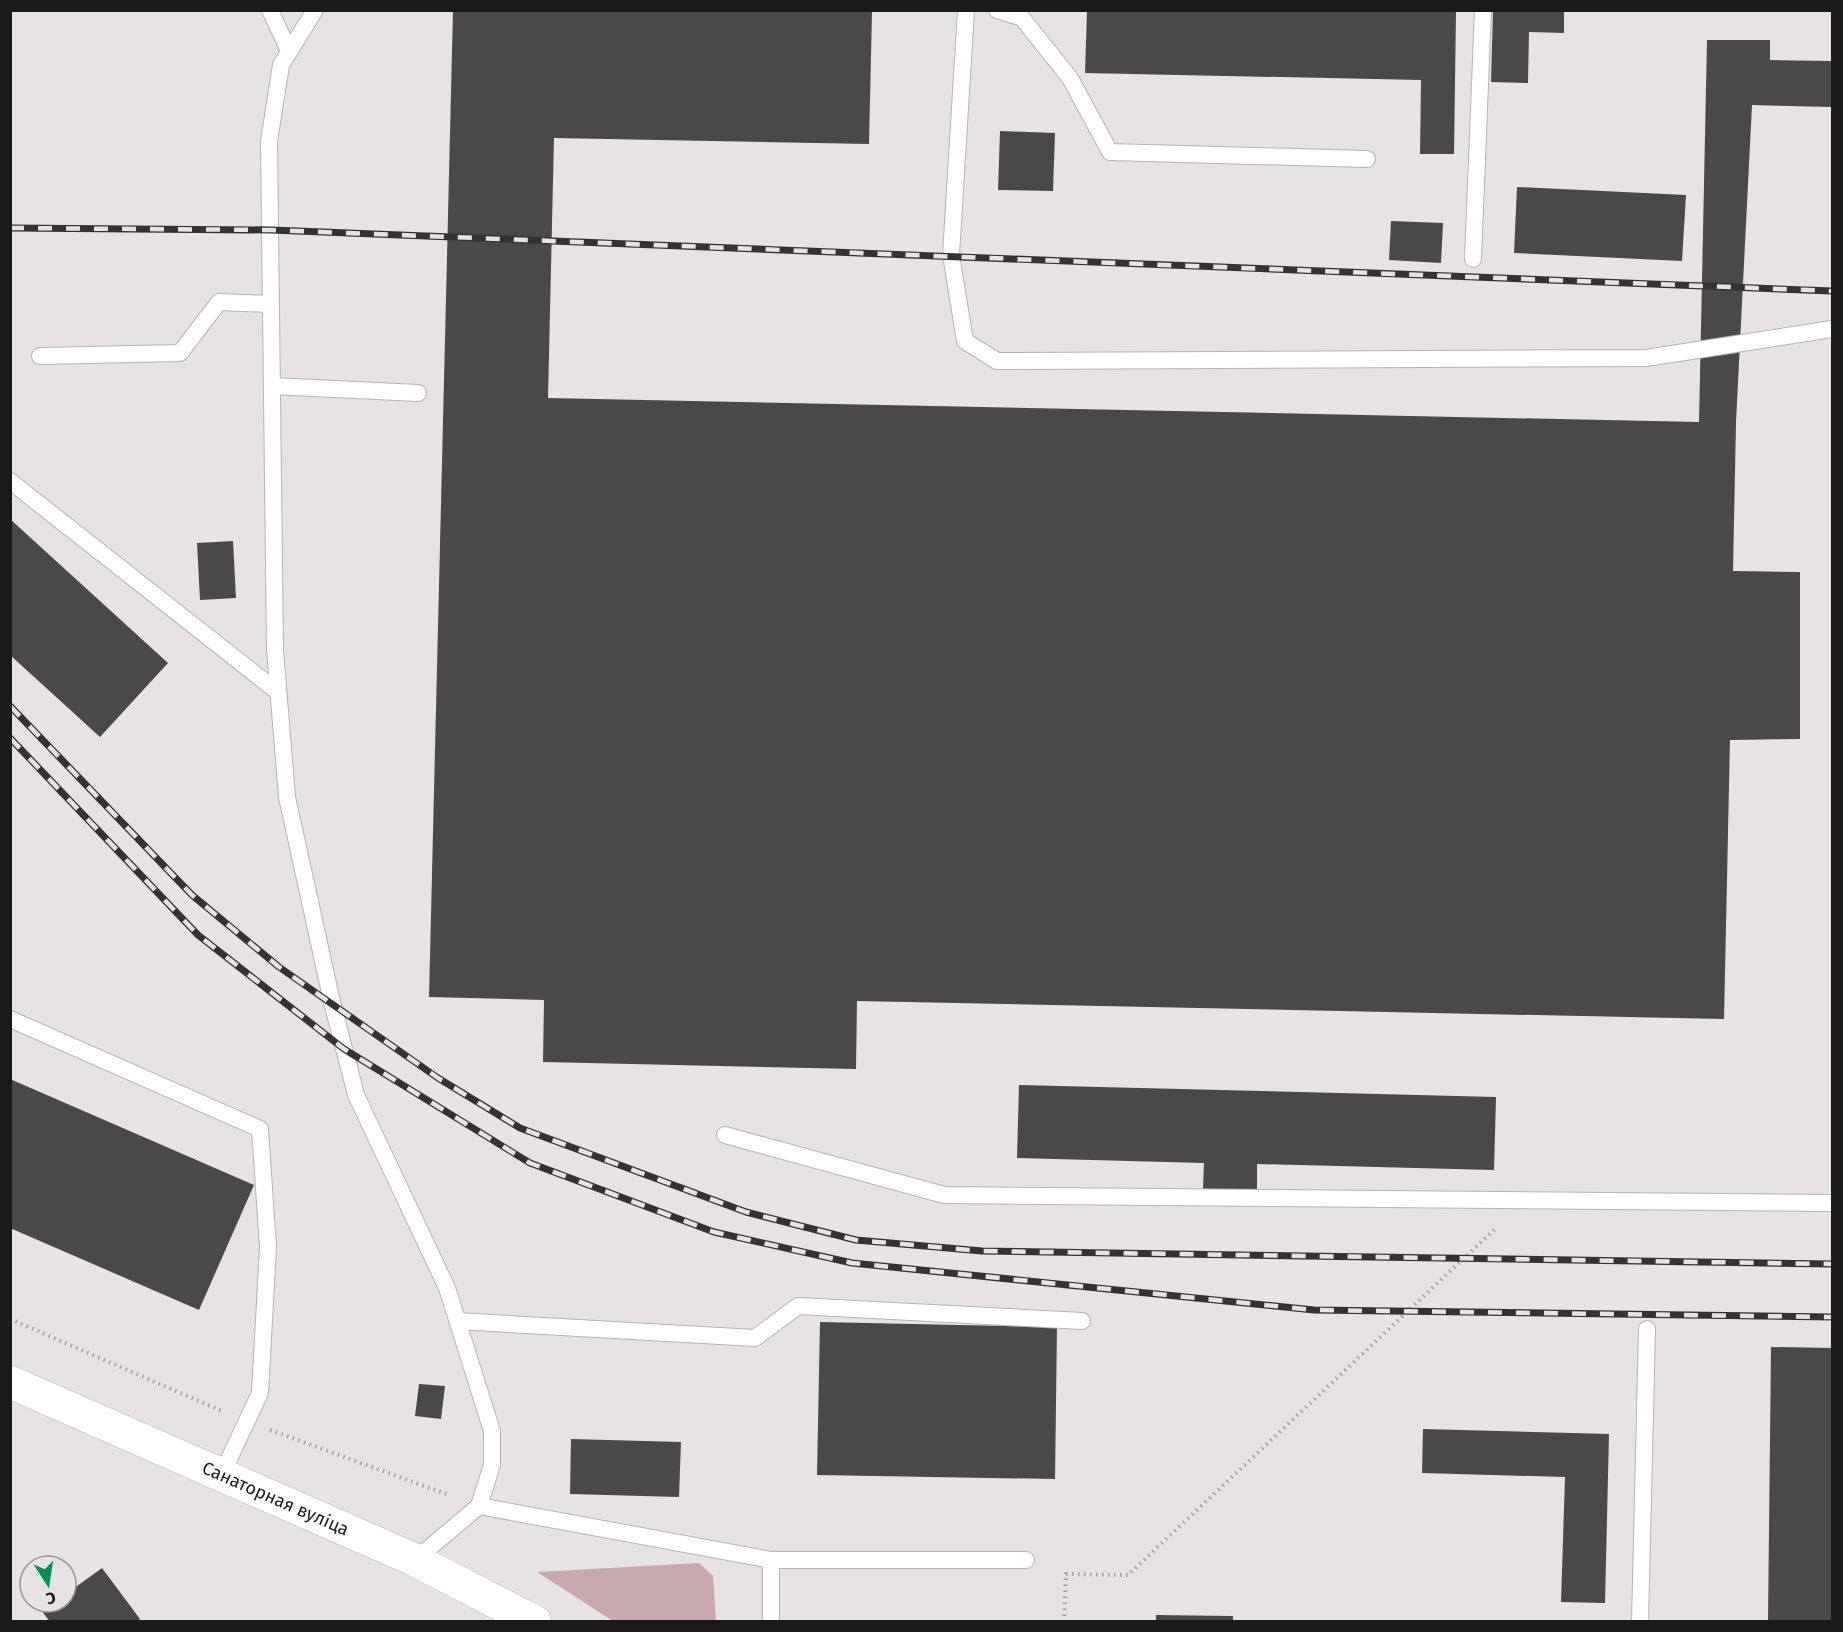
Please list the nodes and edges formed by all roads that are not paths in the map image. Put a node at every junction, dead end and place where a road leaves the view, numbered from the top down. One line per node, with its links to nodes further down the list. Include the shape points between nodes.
1 (270, 10): 6 (lane)
2 (315, 10): 6 (lane)
3 (966, 10): 10 (lane, via 951,255 965,341 997,361 1646,358)
4 (997, 10): 7 (lane, via 1022,18 1070,78 1110,152)
5 (1483, 10): 8 (lane)
6 (289, 51): 9 (lane, via 280,65 269,141)
7 (1366, 159)
8 (1473, 259)
9 (271, 304): 11 (lane, via 219,302 180,352); 12 (lane)
10 (1833, 329)
11 (40, 357)
12 (272, 386): 13 (lane); 15 (lane)
13 (418, 393)
14 (10, 481): 15 (lane)
15 (278, 692): 19 (lane, via 286,797 356,1095 447,1288)
16 (10, 1019): 23 (lane, via 260,1129 268,1247 260,1393)
17 (724, 1135): 18 (lane, via 944,1195)
18 (1833, 1203)
19 (457, 1321): 20 (lane, via 755,1338 798,1306); 24 (lane, via 492,1431 492,1466)
20 (1082, 1321)
21 (1647, 1329): 30 (lane)
22 (10, 1382): 23 (street, Санаторная вуліца)
23 (222, 1474): 25 (street, Санаторная вуліца)
24 (479, 1506): 25 (lane); 26 (lane)
25 (415, 1560): 28 (street, Санаторная вуліца)
26 (771, 1560): 27 (lane); 29 (lane)
27 (1026, 1560)
28 (535, 1622)
29 (771, 1622)
30 (1640, 1622)

